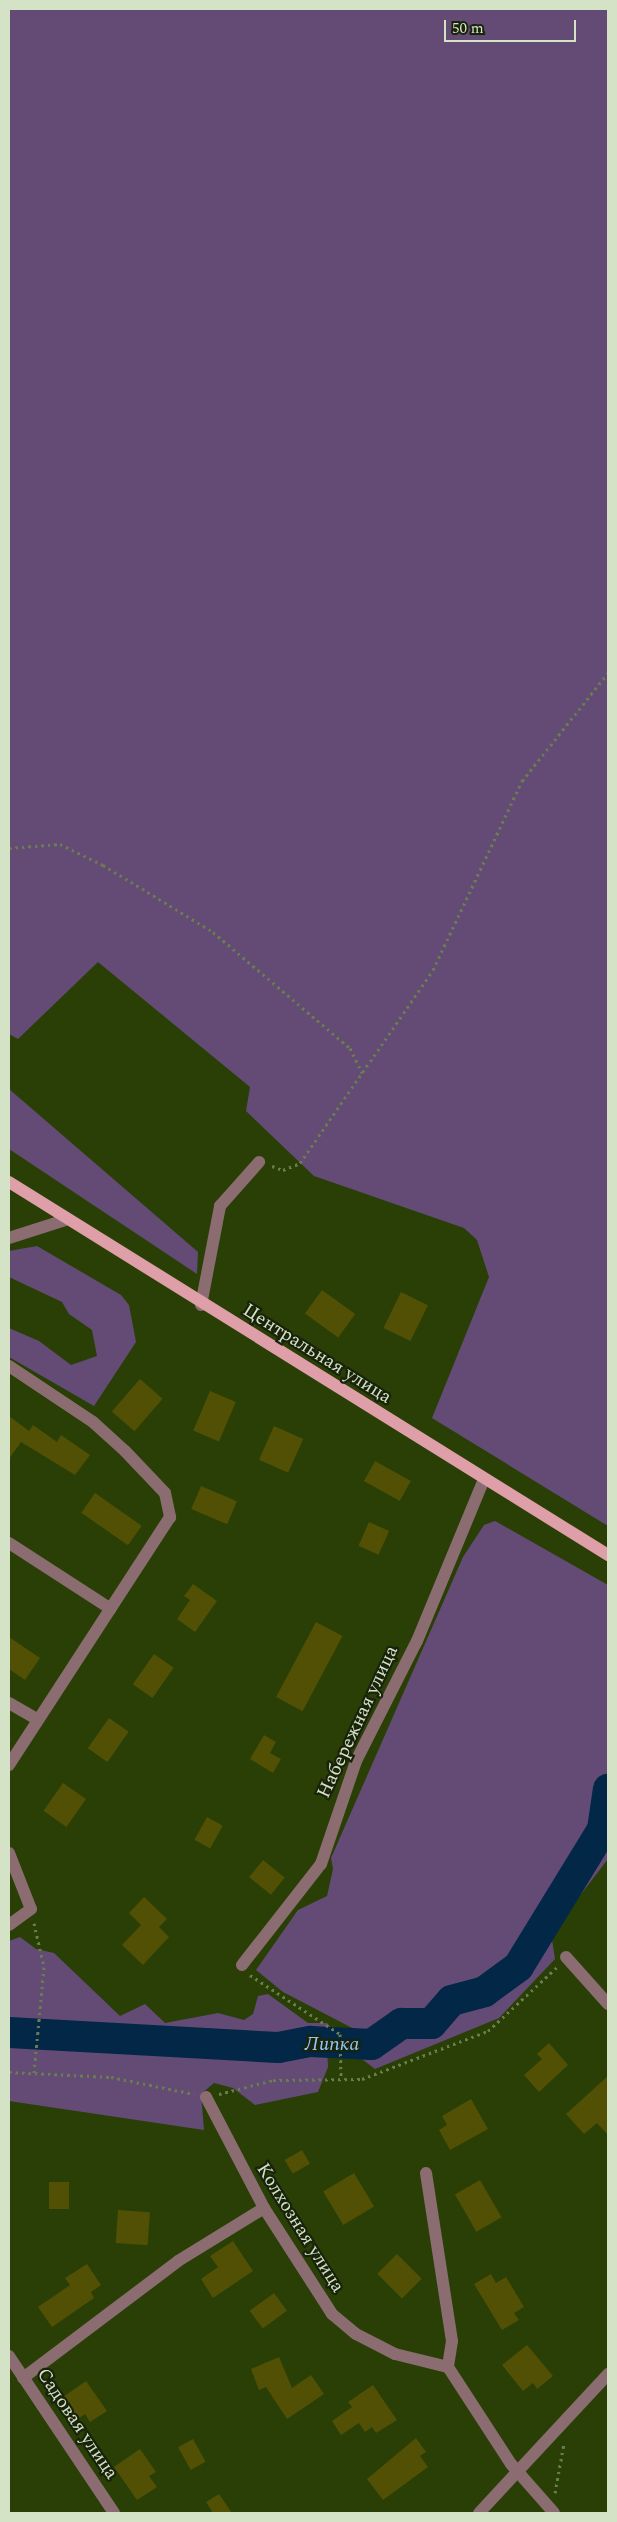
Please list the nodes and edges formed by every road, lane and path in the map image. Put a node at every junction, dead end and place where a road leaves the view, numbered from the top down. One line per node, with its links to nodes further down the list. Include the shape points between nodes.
1 (608, 673): 3 (path, via 522,781 434,970)
2 (9, 848): 3 (path, via 60,844 103,865 213,932 350,1048)
3 (362, 1074): 4 (path, via 300,1163 283,1170)
4 (259, 1162): 8 (street, via 220,1206)
5 (9, 1182): 6 (main road, Центральная улица)
6 (65, 1220): 7 (street); 8 (main road, Центральная улица)
7 (9, 1238)
8 (201, 1305): 10 (main road, Центральная улица)
9 (9, 1366): 13 (street, via 92,1422 165,1492 170,1517)
10 (484, 1479): 12 (main road, Центральная улица); 21 (street, Набережная улица, via 417,1641 356,1761 321,1864)
11 (9, 1543): 13 (street)
12 (608, 1556)
13 (111, 1610): 15 (street)
14 (9, 1704): 15 (street)
15 (38, 1719): 16 (street)
16 (9, 1765)
17 (9, 1853): 18 (street)
18 (31, 1909): 19 (street); 24 (path, via 44,1968)
19 (9, 1925)
20 (566, 1957): 22 (street); 25 (path, via 488,2032 362,2079)
21 (242, 1965): 25 (path, via 273,1994 340,2034)
22 (608, 2004)
23 (9, 2072): 24 (path)
24 (34, 2074): 26 (path, via 111,2077)
25 (341, 2080): 26 (path, via 273,2080)
26 (206, 2097): 28 (street, Колхозная улица)
27 (426, 2173): 30 (street, via 452,2341)
28 (264, 2208): 30 (street, Колхозная улица, via 332,2314 356,2334 394,2354); 32 (street, via 178,2261)
29 (9, 2356): 32 (street, Садовая улица)
30 (448, 2367): 34 (street)
31 (608, 2374): 34 (street)
32 (24, 2378): 36 (street, Садовая улица)
33 (565, 2438): 35 (path)
34 (518, 2472): 35 (street); 37 (street)
35 (553, 2512)
36 (114, 2513)
37 (479, 2513)

